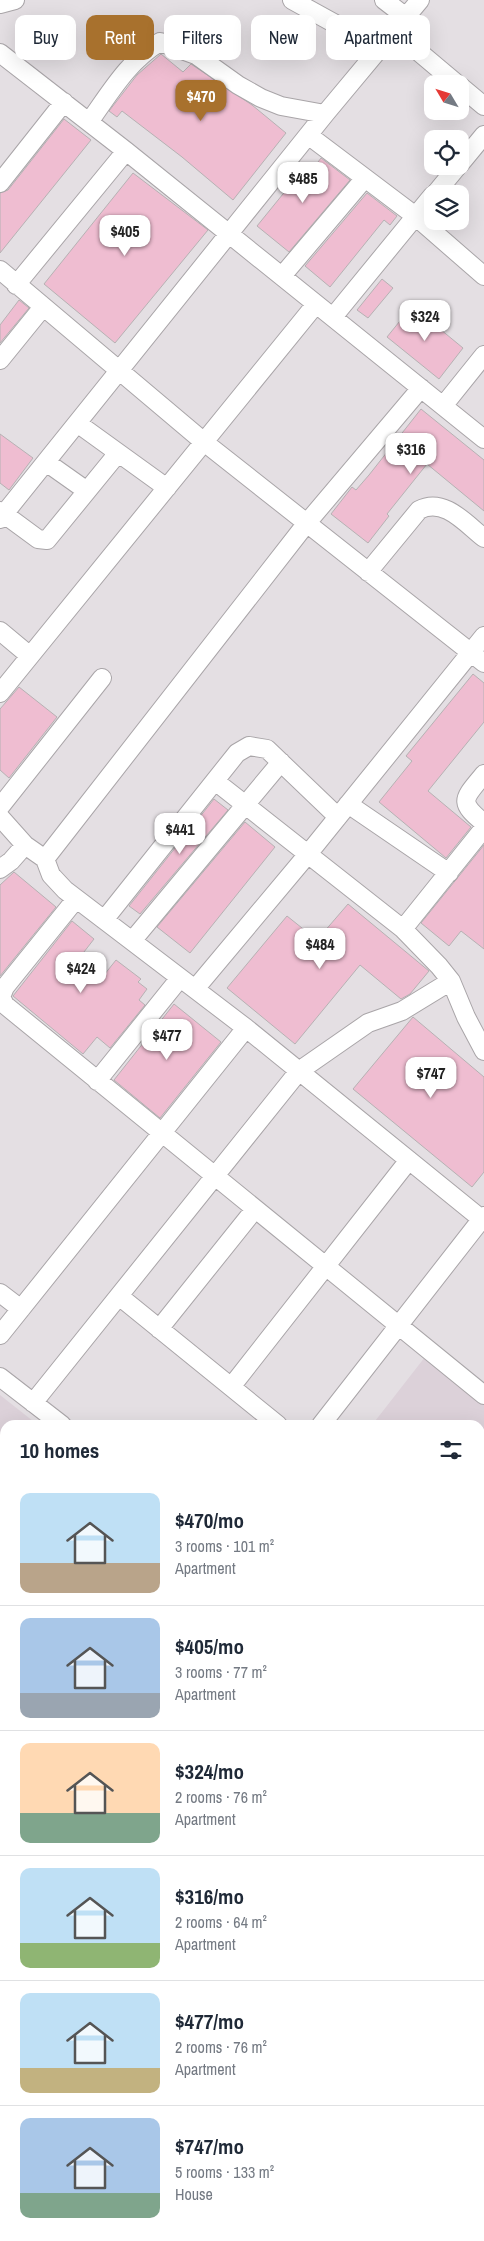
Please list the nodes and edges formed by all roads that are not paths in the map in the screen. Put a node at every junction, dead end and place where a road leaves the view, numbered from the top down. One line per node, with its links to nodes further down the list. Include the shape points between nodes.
1 (15, 0): 5 (street)
2 (292, 0): 8 (street)
3 (384, 0): 6 (street)
4 (420, 0): 7 (street)
5 (0, 4)
6 (394, 15)
7 (408, 15)
8 (326, 19)
9 (0, 53): 14 (street)
10 (430, 55): 12 (street)
11 (369, 60): 16 (street)
12 (449, 75)
13 (469, 93): 15 (street)
14 (64, 102): 17 (street); 24 (street)
15 (484, 106)
16 (324, 114): 17 (street, via 282,106 261,98 196,55 160,42 144,51); 18 (street)
17 (89, 122): 20 (street)
18 (308, 135): 23 (street); 28 (street)
19 (484, 136): 21 (street)
20 (126, 151): 28 (street); 32 (street)
21 (469, 153)
22 (451, 175): 25 (street)
23 (365, 178): 27 (street); 30 (street)
24 (0, 184)
25 (442, 185)
26 (424, 206): 27 (street)
27 (414, 216): 31 (street); 35 (street)
28 (229, 233): 30 (street); 38 (street)
29 (0, 270): 32 (street)
30 (282, 276): 33 (street)
31 (484, 276)
32 (16, 285): 34 (street)
33 (316, 304): 35 (street); 43 (street)
34 (43, 307): 37 (street); 38 (street)
35 (333, 318): 39 (street)
36 (484, 354): 40 (street)
37 (0, 360)
38 (119, 370): 41 (street); 43 (street)
39 (421, 388): 40 (street); 49 (street)
40 (443, 406): 42 (street)
41 (77, 423): 44 (street); 45 (street)
42 (484, 439)
43 (204, 442): 46 (street); 49 (street)
44 (118, 452): 46 (street); 47 (street)
45 (46, 462): 47 (street); 48 (street)
46 (166, 488): 54 (street)
47 (86, 491): 48 (street, via 48,540 38,539)
48 (2, 515)
49 (306, 524): 51 (street); 69 (street)
50 (484, 538): 51 (street, via 445,507 428,505 418,510)
51 (368, 572): 55 (street)
52 (0, 632): 54 (street)
53 (484, 636): 55 (street)
54 (30, 656): 57 (street)
55 (477, 658): 63 (street)
56 (102, 678): 62 (street)
57 (0, 693)
58 (281, 762): 60 (street, via 267,749 249,746 237,753); 61 (street); 63 (street)
59 (484, 774): 65 (street, via 466,796 466,805)
60 (215, 781): 61 (street); 73 (street)
61 (245, 804): 68 (street); 75 (street)
62 (0, 807)
63 (343, 811): 68 (street); 71 (street)
64 (0, 817): 67 (street)
65 (484, 823)
66 (484, 828): 71 (street)
67 (25, 845): 69 (street); 70 (street)
68 (308, 854): 74 (street); 78 (street)
69 (45, 859): 72 (street, via 51,876)
70 (0, 869)
71 (449, 873): 74 (street)
72 (76, 899): 73 (street); 82 (street, via 5,987 1,997 4,1005)
73 (104, 920): 75 (street)
74 (403, 929): 77 (street)
75 (132, 941): 76 (street)
76 (180, 978): 78 (street); 82 (street)
77 (451, 981): 80 (street); 81 (street, via 402,1011 368,1023)
78 (195, 989): 79 (street)
79 (246, 1028): 81 (street); 83 (street)
80 (484, 1051)
81 (299, 1071): 84 (street); 85 (street)
82 (97, 1081): 83 (street)
83 (161, 1134): 85 (street); 91 (street)
84 (409, 1160): 87 (street); 88 (street)
85 (214, 1177): 86 (street); 90 (street)
86 (255, 1209): 88 (street); 93 (street)
87 (483, 1219): 92 (street)
88 (326, 1267): 92 (street); 96 (street)
89 (0, 1293): 91 (street)
90 (119, 1296): 93 (street); 98 (street)
91 (21, 1309): 94 (street)
92 (398, 1326): 97 (street); 101 (street)
93 (159, 1329): 96 (street)
94 (0, 1335)
95 (0, 1377): 98 (street)
96 (232, 1388): 100 (street)
97 (484, 1395)
98 (33, 1403): 99 (street)
99 (55, 1420)
100 (272, 1420)
101 (326, 1420)

